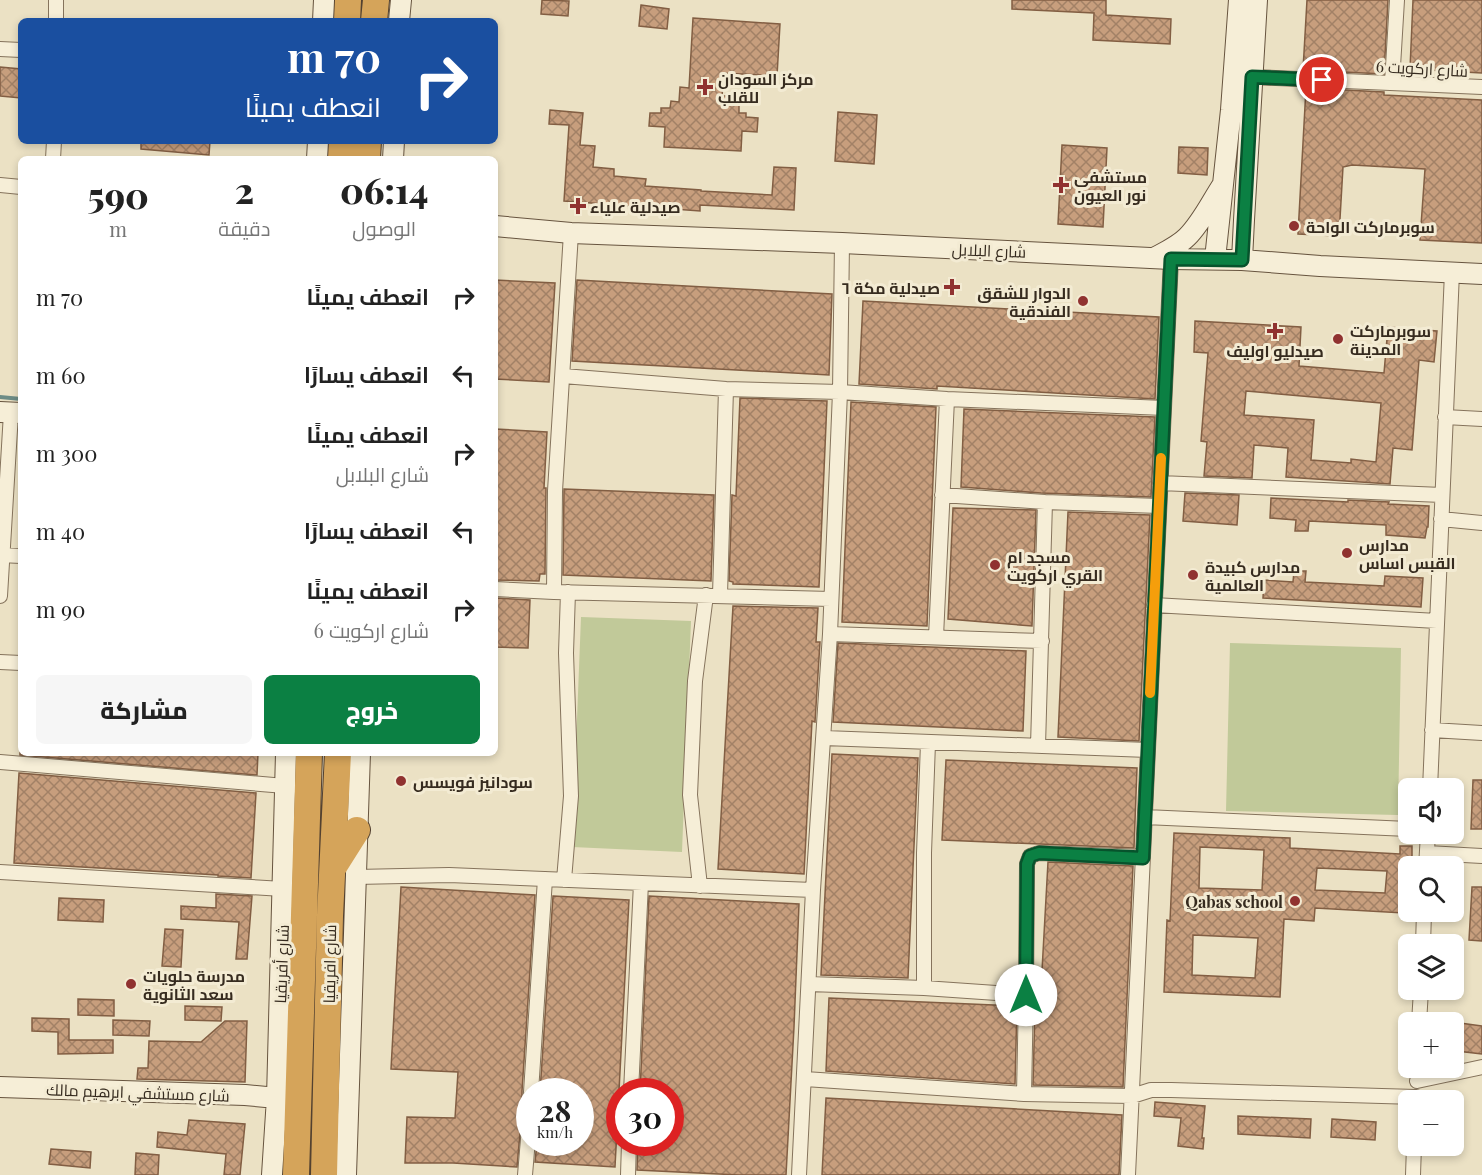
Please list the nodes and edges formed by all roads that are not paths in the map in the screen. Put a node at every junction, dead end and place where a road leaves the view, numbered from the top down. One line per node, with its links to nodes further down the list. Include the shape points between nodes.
1 (56, 0): 9 (street)
2 (324, 0): 10 (street)
3 (348, 0): 11 (highway)
4 (376, 0): 12 (highway)
5 (400, 0): 13 (street)
6 (1239, 0): 19 (street)
7 (1257, 0): 16 (street)
8 (1397, 0): 17 (street)
9 (56, 18)
10 (323, 18)
11 (347, 18)
12 (375, 18)
13 (399, 18)
14 (0, 49): 15 (street)
15 (18, 50)
16 (1252, 77): 17 (street, شارع اركويت 6); 27 (street)
17 (1392, 83): 18 (street, شارع اركويت 6)
18 (1482, 87)
19 (1224, 182): 25 (street, via 1187,237); 26 (street)
20 (0, 185): 21 (street)
21 (18, 187)
22 (498, 226): 23 (street, شارع البلابل)
23 (571, 233): 24 (street, شارع البلابل); 30 (street)
24 (842, 243): 25 (street, شارع البلابل); 32 (street)
25 (1162, 259): 26 (street, شارع البلابل); 34 (street)
26 (1215, 259): 27 (street, شارع البلابل)
27 (1242, 260): 28 (street, شارع البلابل)
28 (1452, 273): 29 (street, شارع البلابل); 36 (street)
29 (1482, 274)
30 (563, 376): 31 (street); 48 (street, via 555,491)
31 (726, 389): 32 (street); 50 (street)
32 (840, 392): 33 (street); 52 (street)
33 (946, 399): 34 (street); 39 (street)
34 (1164, 408): 38 (street)
35 (11, 413): 45 (street)
36 (1445, 417): 37 (street); 40 (street)
37 (1482, 419)
38 (1160, 483): 40 (street); 42 (street)
39 (942, 495): 41 (street); 56 (street)
40 (1442, 495): 43 (street)
41 (1045, 502): 42 (street); 57 (street)
42 (1159, 506): 53 (street)
43 (1441, 519): 44 (street); 54 (street)
44 (1482, 523)
45 (2, 555): 46 (street); 51 (street)
46 (18, 556)
47 (498, 589): 48 (street)
48 (561, 592): 49 (street); 82 (street, via 571,796)
49 (706, 595): 50 (street); 84 (street, via 695,681 690,795)
50 (720, 595): 52 (street)
51 (0, 596)
52 (831, 599): 55 (street)
53 (1154, 605): 54 (street); 65 (street)
54 (1437, 621): 60 (street)
55 (830, 634): 56 (street); 62 (street)
56 (936, 637): 57 (street)
57 (1042, 641): 64 (street)
58 (0, 662): 59 (street)
59 (18, 663)
60 (1432, 730): 61 (street); 71 (street)
61 (1482, 733)
62 (824, 738): 63 (street); 86 (street)
63 (928, 743): 64 (street); 88 (street)
64 (1038, 746): 65 (street)
65 (1148, 750): 73 (street)
66 (286, 756): 72 (street, شارع أفريقيا)
67 (309, 756): 104 (highway, شارع افريقيا)
68 (338, 756): 80 (highway, شارع افريقيا)
69 (360, 756): 75 (street)
70 (0, 762): 72 (street)
71 (1430, 778)
72 (285, 786): 85 (street, شارع أفريقيا)
73 (1145, 817): 74 (street); 78 (street)
74 (1398, 829)
75 (357, 830): 80 (highway)
76 (1482, 856): 77 (street)
77 (1464, 857)
78 (1143, 858): 89 (street, via 1039,853 1030,856); 97 (street)
79 (0, 872): 85 (street)
80 (344, 872): 81 (street); 105 (highway, شارع افريقيا, via 330,916); 106 (street)
81 (546, 879): 82 (street); 92 (street)
82 (564, 880): 83 (street)
83 (641, 883): 84 (street); 93 (street)
84 (700, 886): 86 (street)
85 (283, 889): 98 (street, شارع أفريقيا)
86 (813, 890): 87 (street)
87 (808, 984): 88 (street); 94 (street)
88 (924, 988): 89 (street)
89 (1026, 995): 96 (street)
90 (1482, 1067): 91 (street)
91 (1464, 1069)
92 (532, 1078)
93 (632, 1078)
94 (805, 1079): 96 (street); 109 (street)
95 (0, 1087): 98 (street, شارع مستشفي ابرهيم مالك)
96 (1024, 1094): 97 (street)
97 (1132, 1096): 99 (street, via 1151,1090 1171,1090); 110 (street)
98 (277, 1098): 103 (street, شارع أفريقيا)
99 (1398, 1098)
100 (527, 1156): 107 (street)
101 (629, 1156): 108 (street)
102 (1414, 1156): 111 (street)
103 (272, 1175)
104 (296, 1175)
105 (324, 1175)
106 (346, 1175)
107 (525, 1175)
108 (628, 1175)
109 (799, 1175)
110 (1128, 1175)
111 (1413, 1175)

